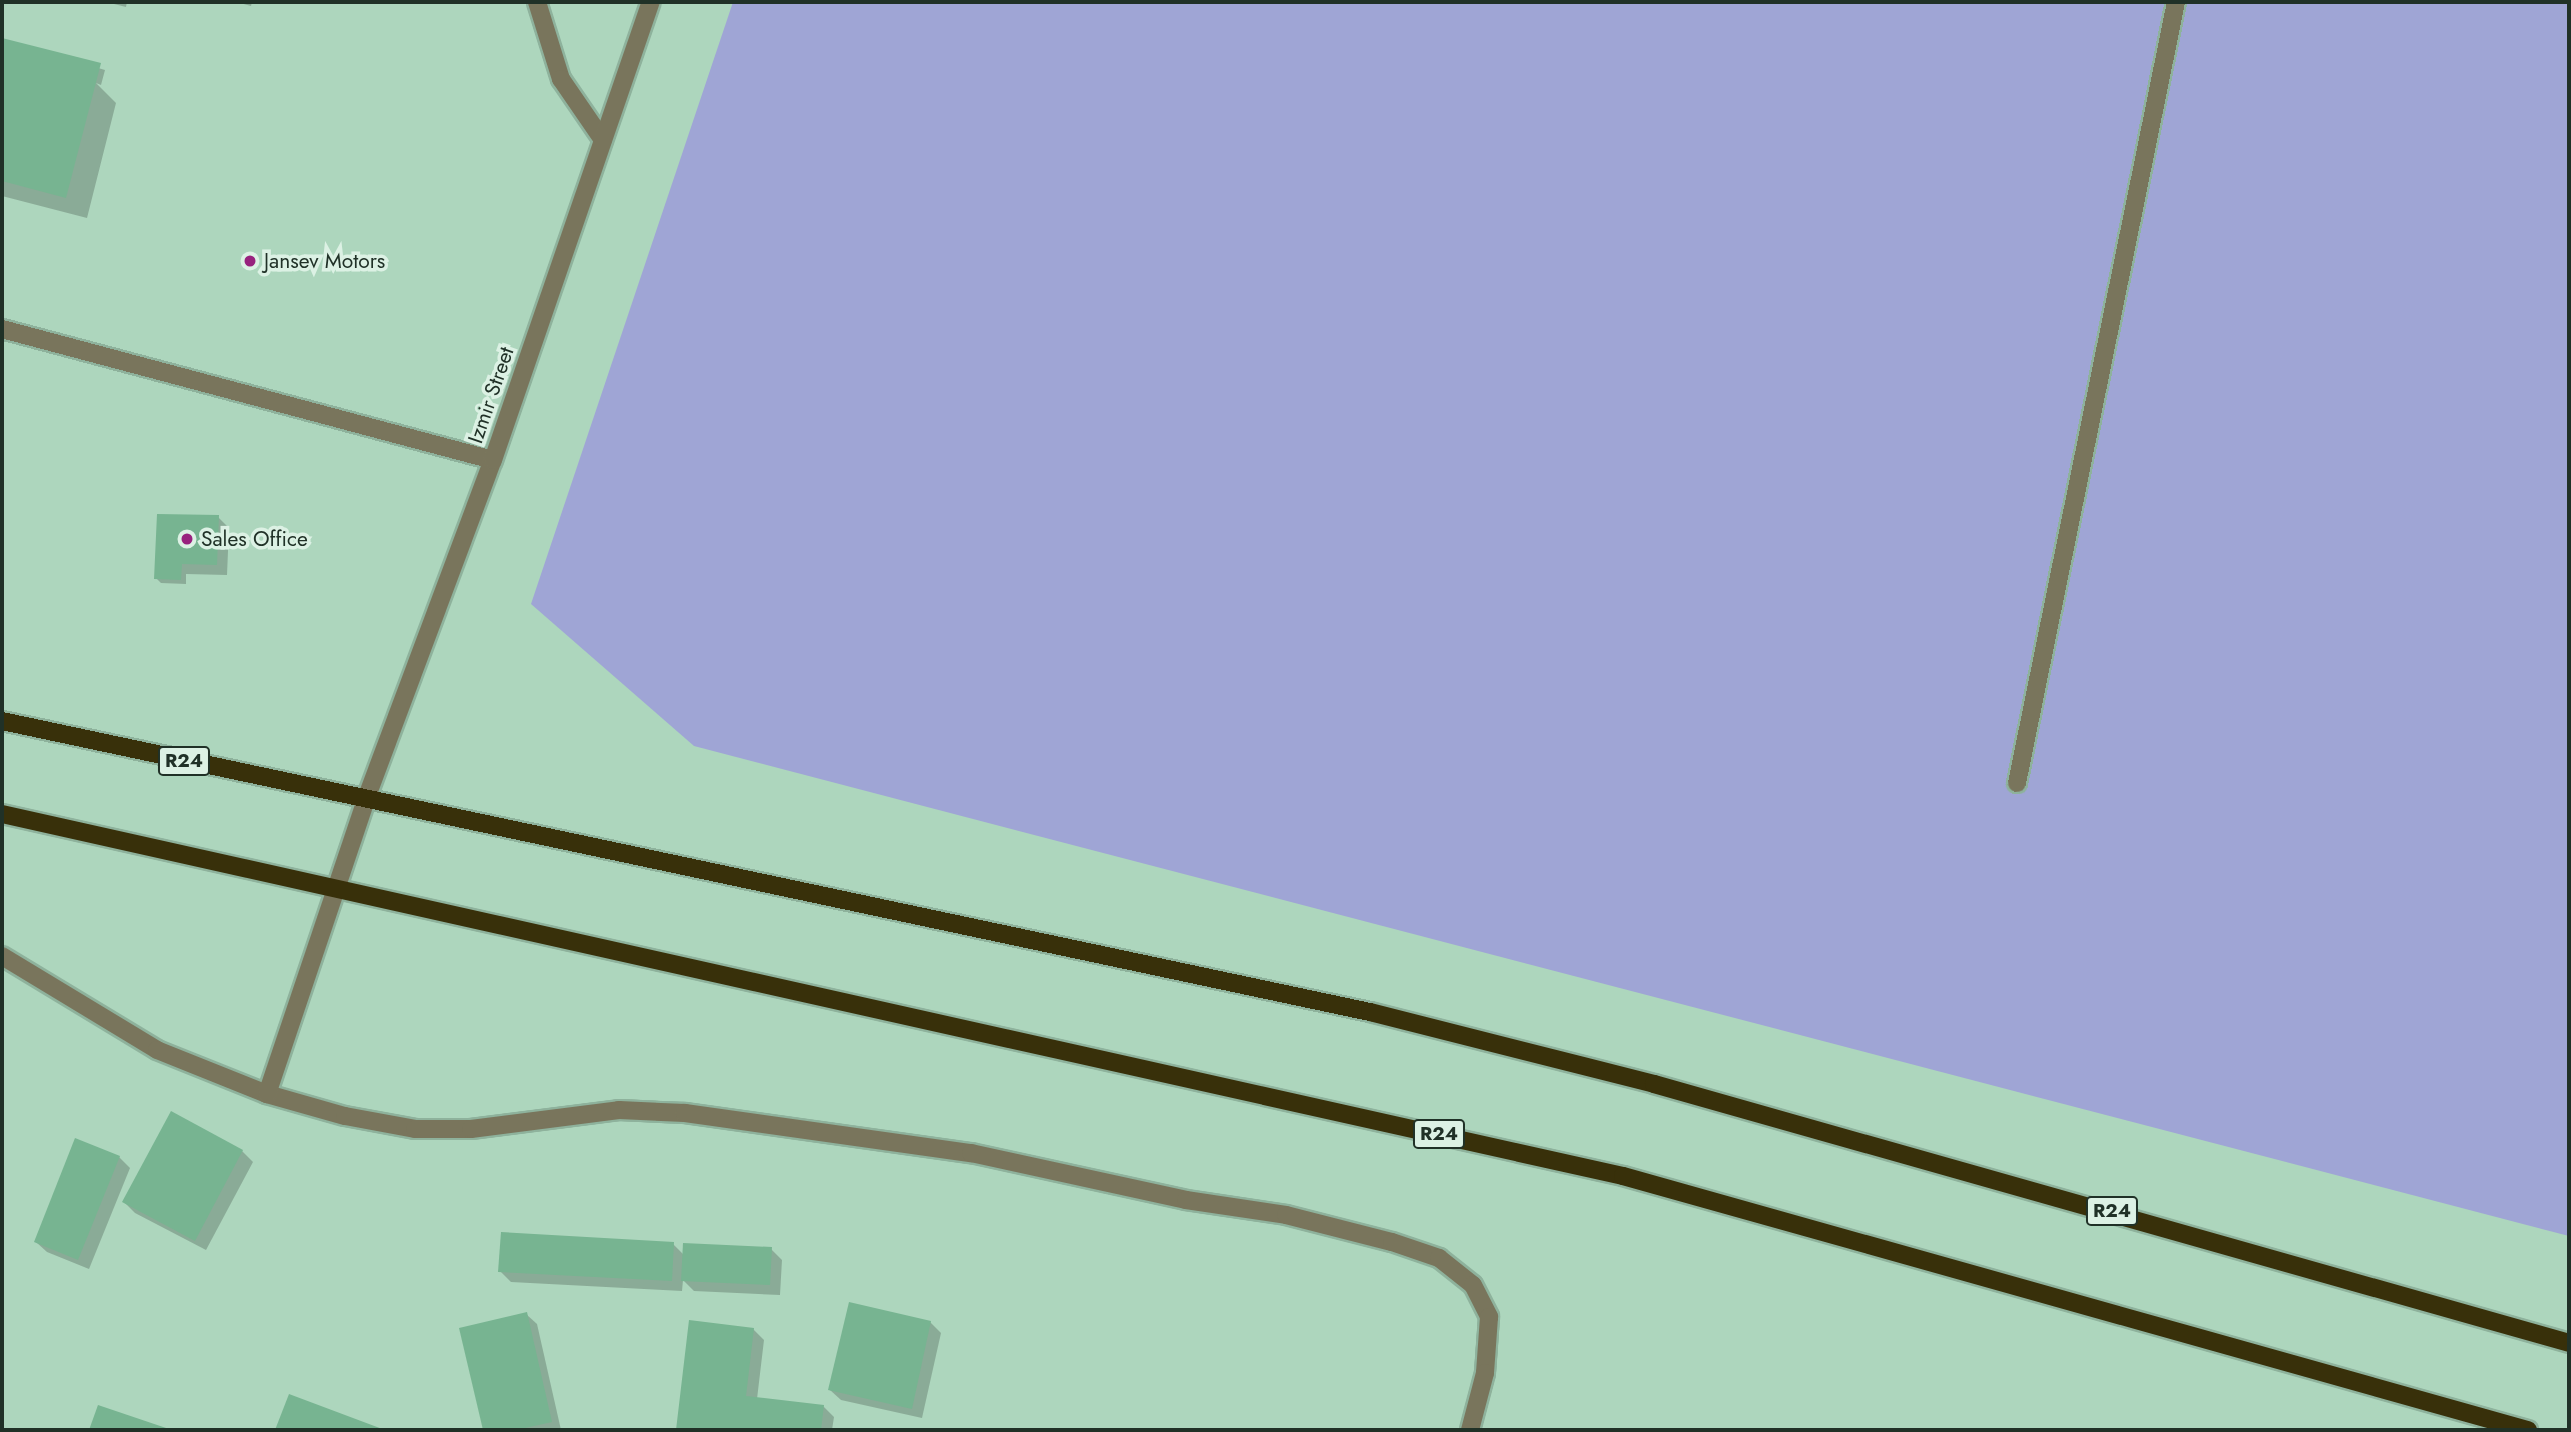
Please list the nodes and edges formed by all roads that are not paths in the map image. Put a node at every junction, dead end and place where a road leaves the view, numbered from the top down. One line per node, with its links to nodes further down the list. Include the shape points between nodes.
1 (537, 2): 4 (street, via 561,79)
2 (651, 2): 4 (street, Izmir Street)
3 (2176, 2): 8 (street)
4 (603, 140): 6 (street, Izmir Street)
5 (2, 329): 6 (street)
6 (493, 460): 9 (street, Izmir Street)
7 (2, 720): 9 (main road, R24)
8 (2017, 783)
9 (366, 799): 11 (street, Izmir Street); 14 (main road, R24, via 1383,1015 1654,1084)
10 (2, 814): 11 (main road, R24)
11 (336, 888): 13 (street, Izmir Street); 16 (main road, R24, via 1623,1176)
12 (2, 956): 13 (street, via 157,1050)
13 (267, 1094): 15 (street, via 415,1129 471,1129 620,1110 754,1121 971,1153 1173,1197 1286,1215 1392,1242 1439,1258 1473,1284 1489,1317 1485,1373)
14 (2569, 1343)
15 (1469, 1430)
16 (2528, 1430)

